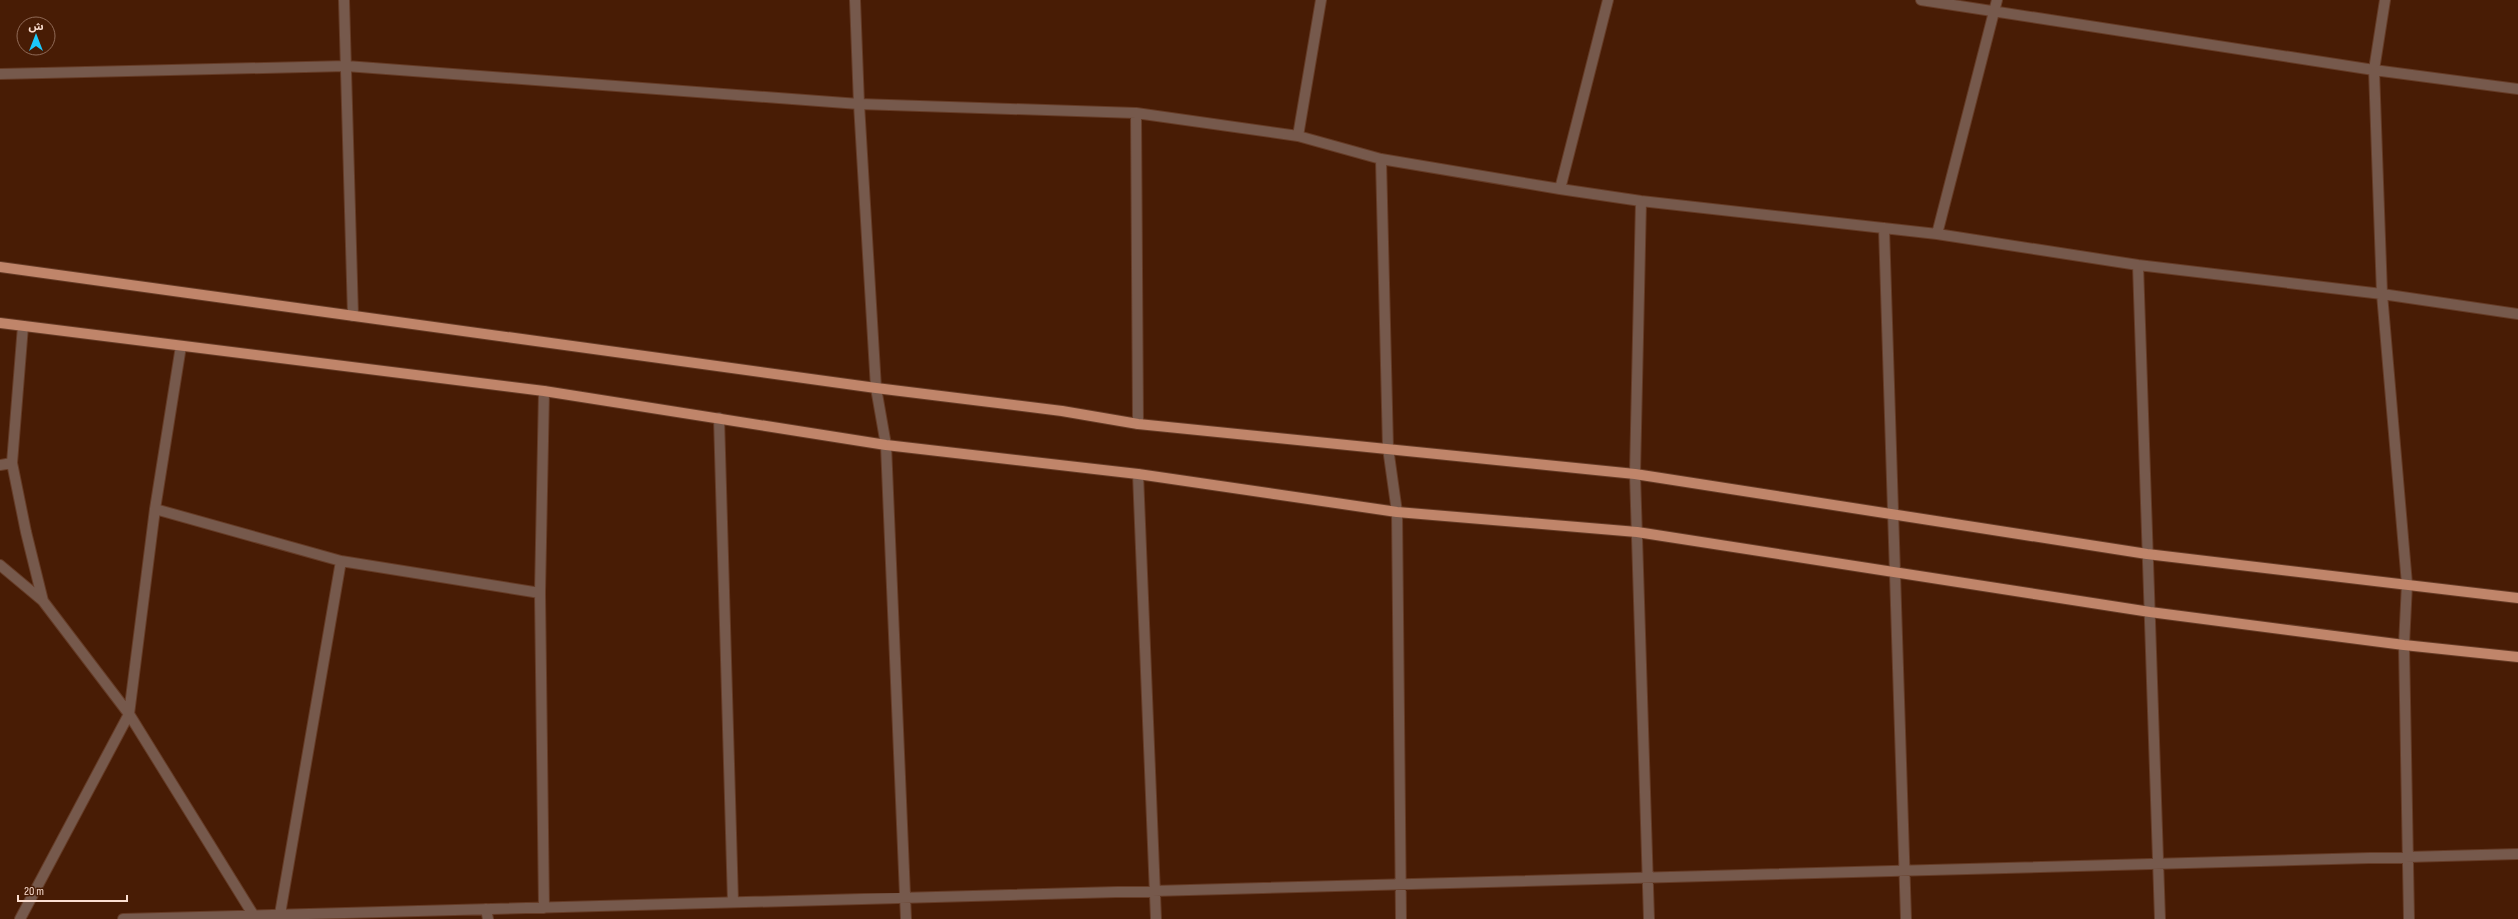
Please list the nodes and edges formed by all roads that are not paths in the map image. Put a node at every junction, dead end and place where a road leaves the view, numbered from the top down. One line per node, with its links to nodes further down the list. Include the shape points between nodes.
1 (344, 0): 9 (street)
2 (855, 0): 13 (street)
3 (1321, 0): 15 (street)
4 (1608, 0): 17 (street)
5 (1921, 0): 8 (street)
6 (1997, 0): 8 (street)
7 (2385, 0): 10 (street)
8 (1995, 12): 10 (street); 20 (street)
9 (346, 66): 11 (street); 13 (street); 25 (street)
10 (2374, 70): 12 (street); 23 (street)
11 (0, 74)
12 (2518, 89)
13 (858, 104): 14 (street); 29 (street)
14 (1136, 114): 15 (street); 32 (street)
15 (1298, 136): 16 (street)
16 (1380, 159): 17 (street); 34 (street)
17 (1560, 189): 18 (street)
18 (1641, 201): 19 (street); 38 (street)
19 (1884, 228): 20 (street); 41 (street)
20 (1937, 234): 21 (street)
21 (2138, 265): 23 (street); 43 (street)
22 (0, 267): 25 (main road)
23 (2382, 294): 24 (street); 47 (street)
24 (2518, 314)
25 (353, 316): 29 (main road)
26 (0, 323): 27 (main road)
27 (23, 326): 28 (main road); 35 (street)
28 (181, 346): 30 (main road); 39 (street)
29 (876, 388): 32 (main road, via 1062,411); 33 (street)
30 (544, 391): 31 (main road); 48 (street)
31 (719, 418): 33 (main road); 63 (street)
32 (1138, 424): 34 (main road)
33 (886, 445): 37 (main road); 62 (street)
34 (1388, 448): 38 (main road); 40 (street)
35 (12, 463): 36 (street); 50 (street)
36 (0, 465)
37 (1138, 474): 40 (main road); 61 (street)
38 (1635, 474): 41 (main road); 42 (street)
39 (156, 509): 44 (street); 54 (street)
40 (1397, 512): 42 (main road); 60 (street)
41 (1893, 514): 43 (main road); 46 (street)
42 (1637, 532): 46 (main road); 59 (street)
43 (2148, 554): 47 (main road); 51 (street)
44 (341, 561): 48 (street); 65 (street)
45 (0, 565): 50 (street)
46 (1895, 570): 51 (main road); 58 (street)
47 (2407, 584): 49 (main road); 52 (street)
48 (540, 593): 64 (street)
49 (2518, 598)
50 (43, 601): 54 (street)
51 (2150, 612): 52 (main road); 57 (street)
52 (2404, 645): 53 (main road); 56 (street)
53 (2518, 657)
54 (129, 714): 67 (street); 68 (street)
55 (2518, 854): 56 (street)
56 (2407, 857): 57 (street); 76 (street)
57 (2158, 863): 58 (street); 75 (street)
58 (1904, 870): 59 (street); 74 (street)
59 (1646, 877): 60 (street); 73 (street)
60 (1399, 884): 61 (street); 72 (street)
61 (1155, 891): 62 (street); 71 (street)
62 (906, 897): 63 (street); 70 (street)
63 (733, 902): 64 (street)
64 (544, 908): 66 (street)
65 (280, 914): 66 (street); 67 (street)
66 (487, 914)
67 (254, 916): 69 (street)
68 (20, 919)
69 (123, 919)
70 (906, 919)
71 (1156, 919)
72 (1401, 919)
73 (1649, 919)
74 (1906, 919)
75 (2160, 919)
76 (2409, 919)

